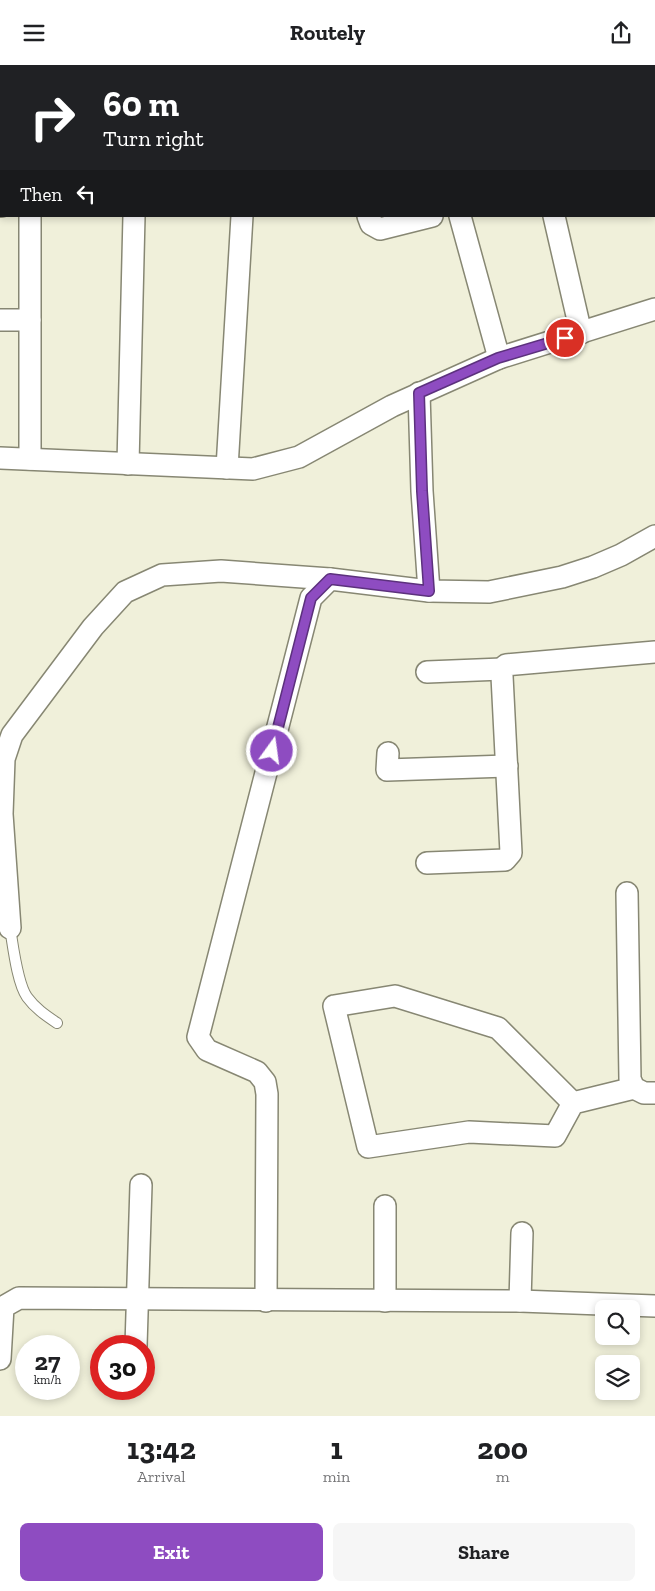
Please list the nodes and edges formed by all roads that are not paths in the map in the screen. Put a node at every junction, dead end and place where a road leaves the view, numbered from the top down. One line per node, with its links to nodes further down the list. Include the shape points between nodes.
1 (30, 217): 10 (street)
2 (134, 217): 16 (street)
3 (242, 217): 17 (street)
4 (368, 217): 5 (street, via 371,224 380,229)
5 (428, 217)
6 (460, 217): 12 (street)
7 (554, 217): 11 (street)
8 (655, 309): 11 (street)
9 (0, 320): 10 (street)
10 (30, 320): 15 (street)
11 (581, 333): 12 (street)
12 (498, 358): 13 (street)
13 (419, 393): 17 (street, via 299,457 253,469); 20 (street)
14 (0, 458): 15 (street)
15 (30, 459): 16 (street)
16 (128, 464): 17 (street)
17 (227, 468)
18 (655, 536): 20 (street, via 600,564 562,577 489,592)
19 (330, 579): 20 (street); 28 (street, via 221,571 162,575 125,592 93,627 12,735 4,759 2,814); 37 (street, via 311,598 198,1037 207,1050 257,1072 265,1082)
20 (429, 591)
21 (655, 652): 22 (street, via 506,665)
22 (502, 669): 23 (street); 25 (street)
23 (427, 672)
24 (388, 753): 25 (street, via 387,770)
25 (507, 766): 26 (street, via 511,853 505,860)
26 (427, 863)
27 (627, 893): 30 (street, via 630,1079)
28 (10, 928): 29 (lane, via 26,995 40,1012)
29 (57, 1023)
30 (634, 1088): 31 (street, via 644,1093); 32 (street)
31 (655, 1093)
32 (573, 1103): 32 (street, via 498,1028 395,996 334,1006 368,1147 469,1132 555,1136)
33 (141, 1185): 36 (street)
34 (384, 1206): 38 (street)
35 (522, 1233): 39 (street)
36 (138, 1299): 37 (street); 41 (street); 42 (street, via 19,1298 3,1307)
37 (266, 1301): 38 (street)
38 (385, 1301): 39 (street)
39 (520, 1301): 40 (street)
40 (655, 1306)
41 (136, 1335)
42 (0, 1359)

